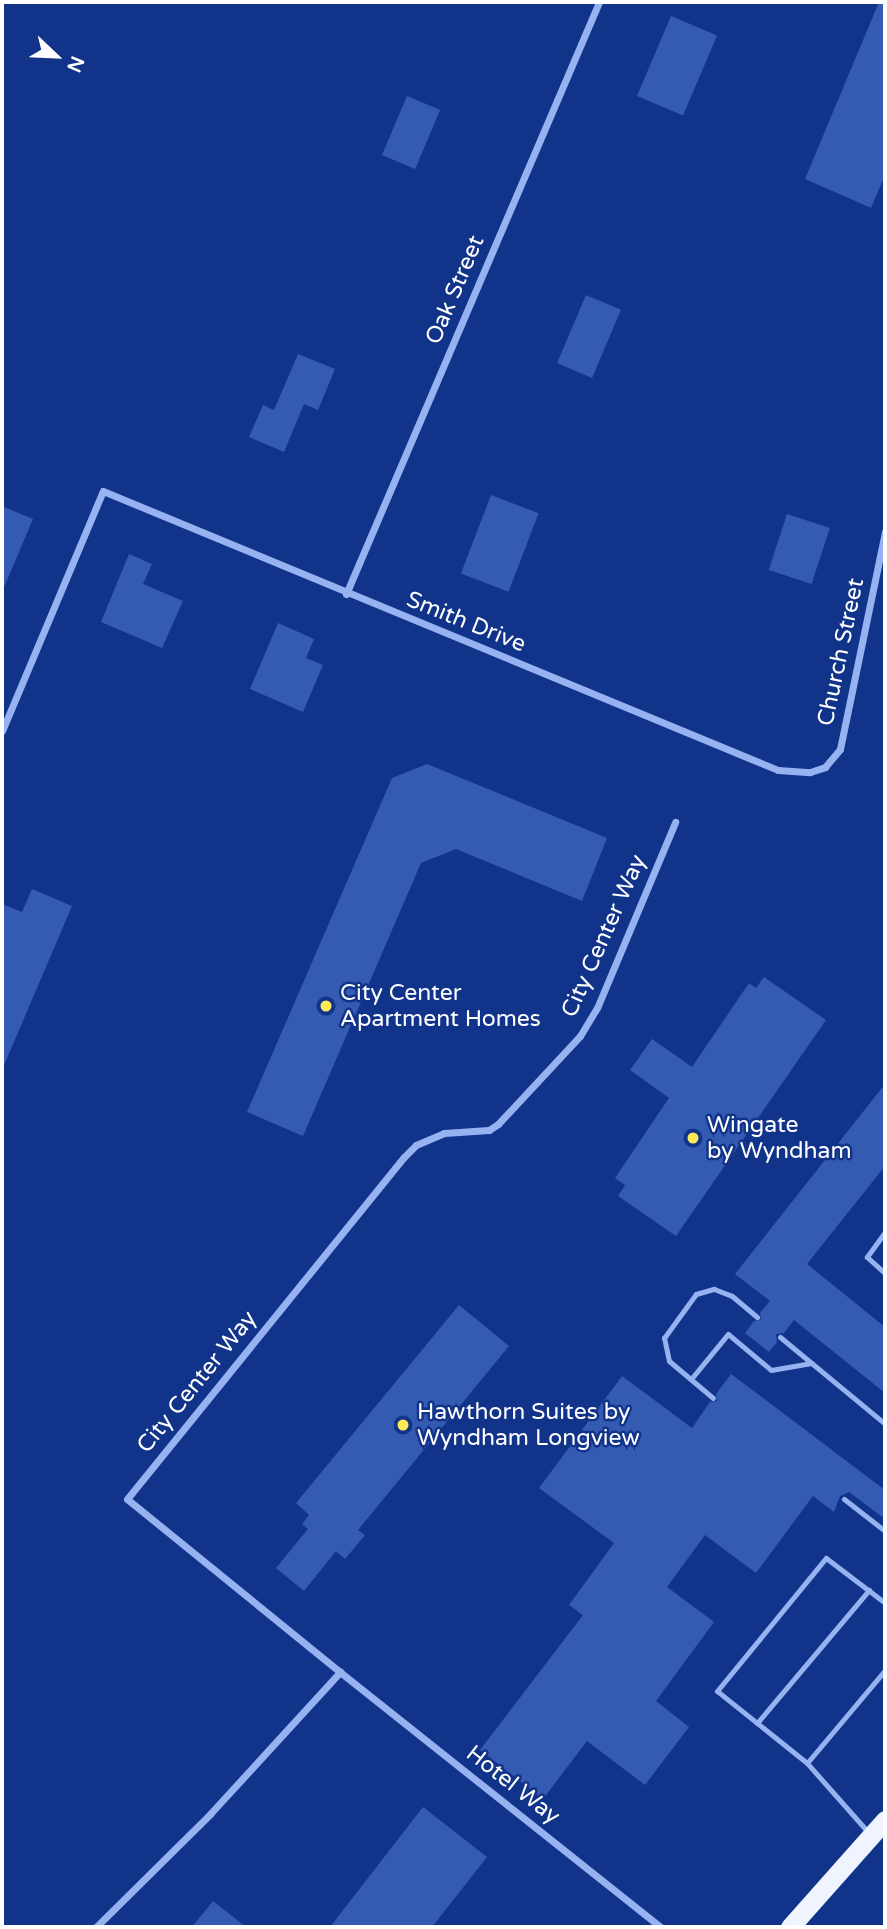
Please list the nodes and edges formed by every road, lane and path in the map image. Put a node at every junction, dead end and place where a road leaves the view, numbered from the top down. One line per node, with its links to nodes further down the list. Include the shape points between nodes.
1 (599, 2): 3 (street, Oak Street)
2 (885, 532): 5 (street, Church Street, via 842,741 832,761)
3 (346, 594): 4 (street, Smith Drive, via 103,491); 5 (street, Smith Drive, via 778,770 799,774)
4 (2, 731)
5 (819, 770)
6 (675, 822): 20 (street, City Center Way, via 597,1008 580,1036 498,1124 489,1130 436,1136 404,1157 127,1499)
7 (885, 1232): 8 (lane, via 867,1256)
8 (885, 1273)
9 (757, 1317): 12 (lane, via 732,1296 713,1289 696,1294 664,1338 669,1361)
10 (780, 1337): 11 (lane)
11 (811, 1363): 12 (lane, via 771,1370 728,1335); 14 (lane)
12 (691, 1379): 13 (lane)
13 (713, 1398)
14 (885, 1424)
15 (844, 1499): 16 (lane)
16 (885, 1531)
17 (869, 1590): 18 (lane); 21 (lane); 21 (lane, via 826,1558 717,1692)
18 (885, 1603)
19 (885, 1670): 22 (lane)
20 (340, 1672): 25 (street, via 210,1814); 26 (street, Hotel Way)
21 (757, 1724): 22 (lane)
22 (807, 1763): 24 (lane)
23 (885, 1820): 24 (highway)
24 (871, 1836): 27 (highway)
25 (96, 1927)
26 (661, 1927)
27 (790, 1927)

